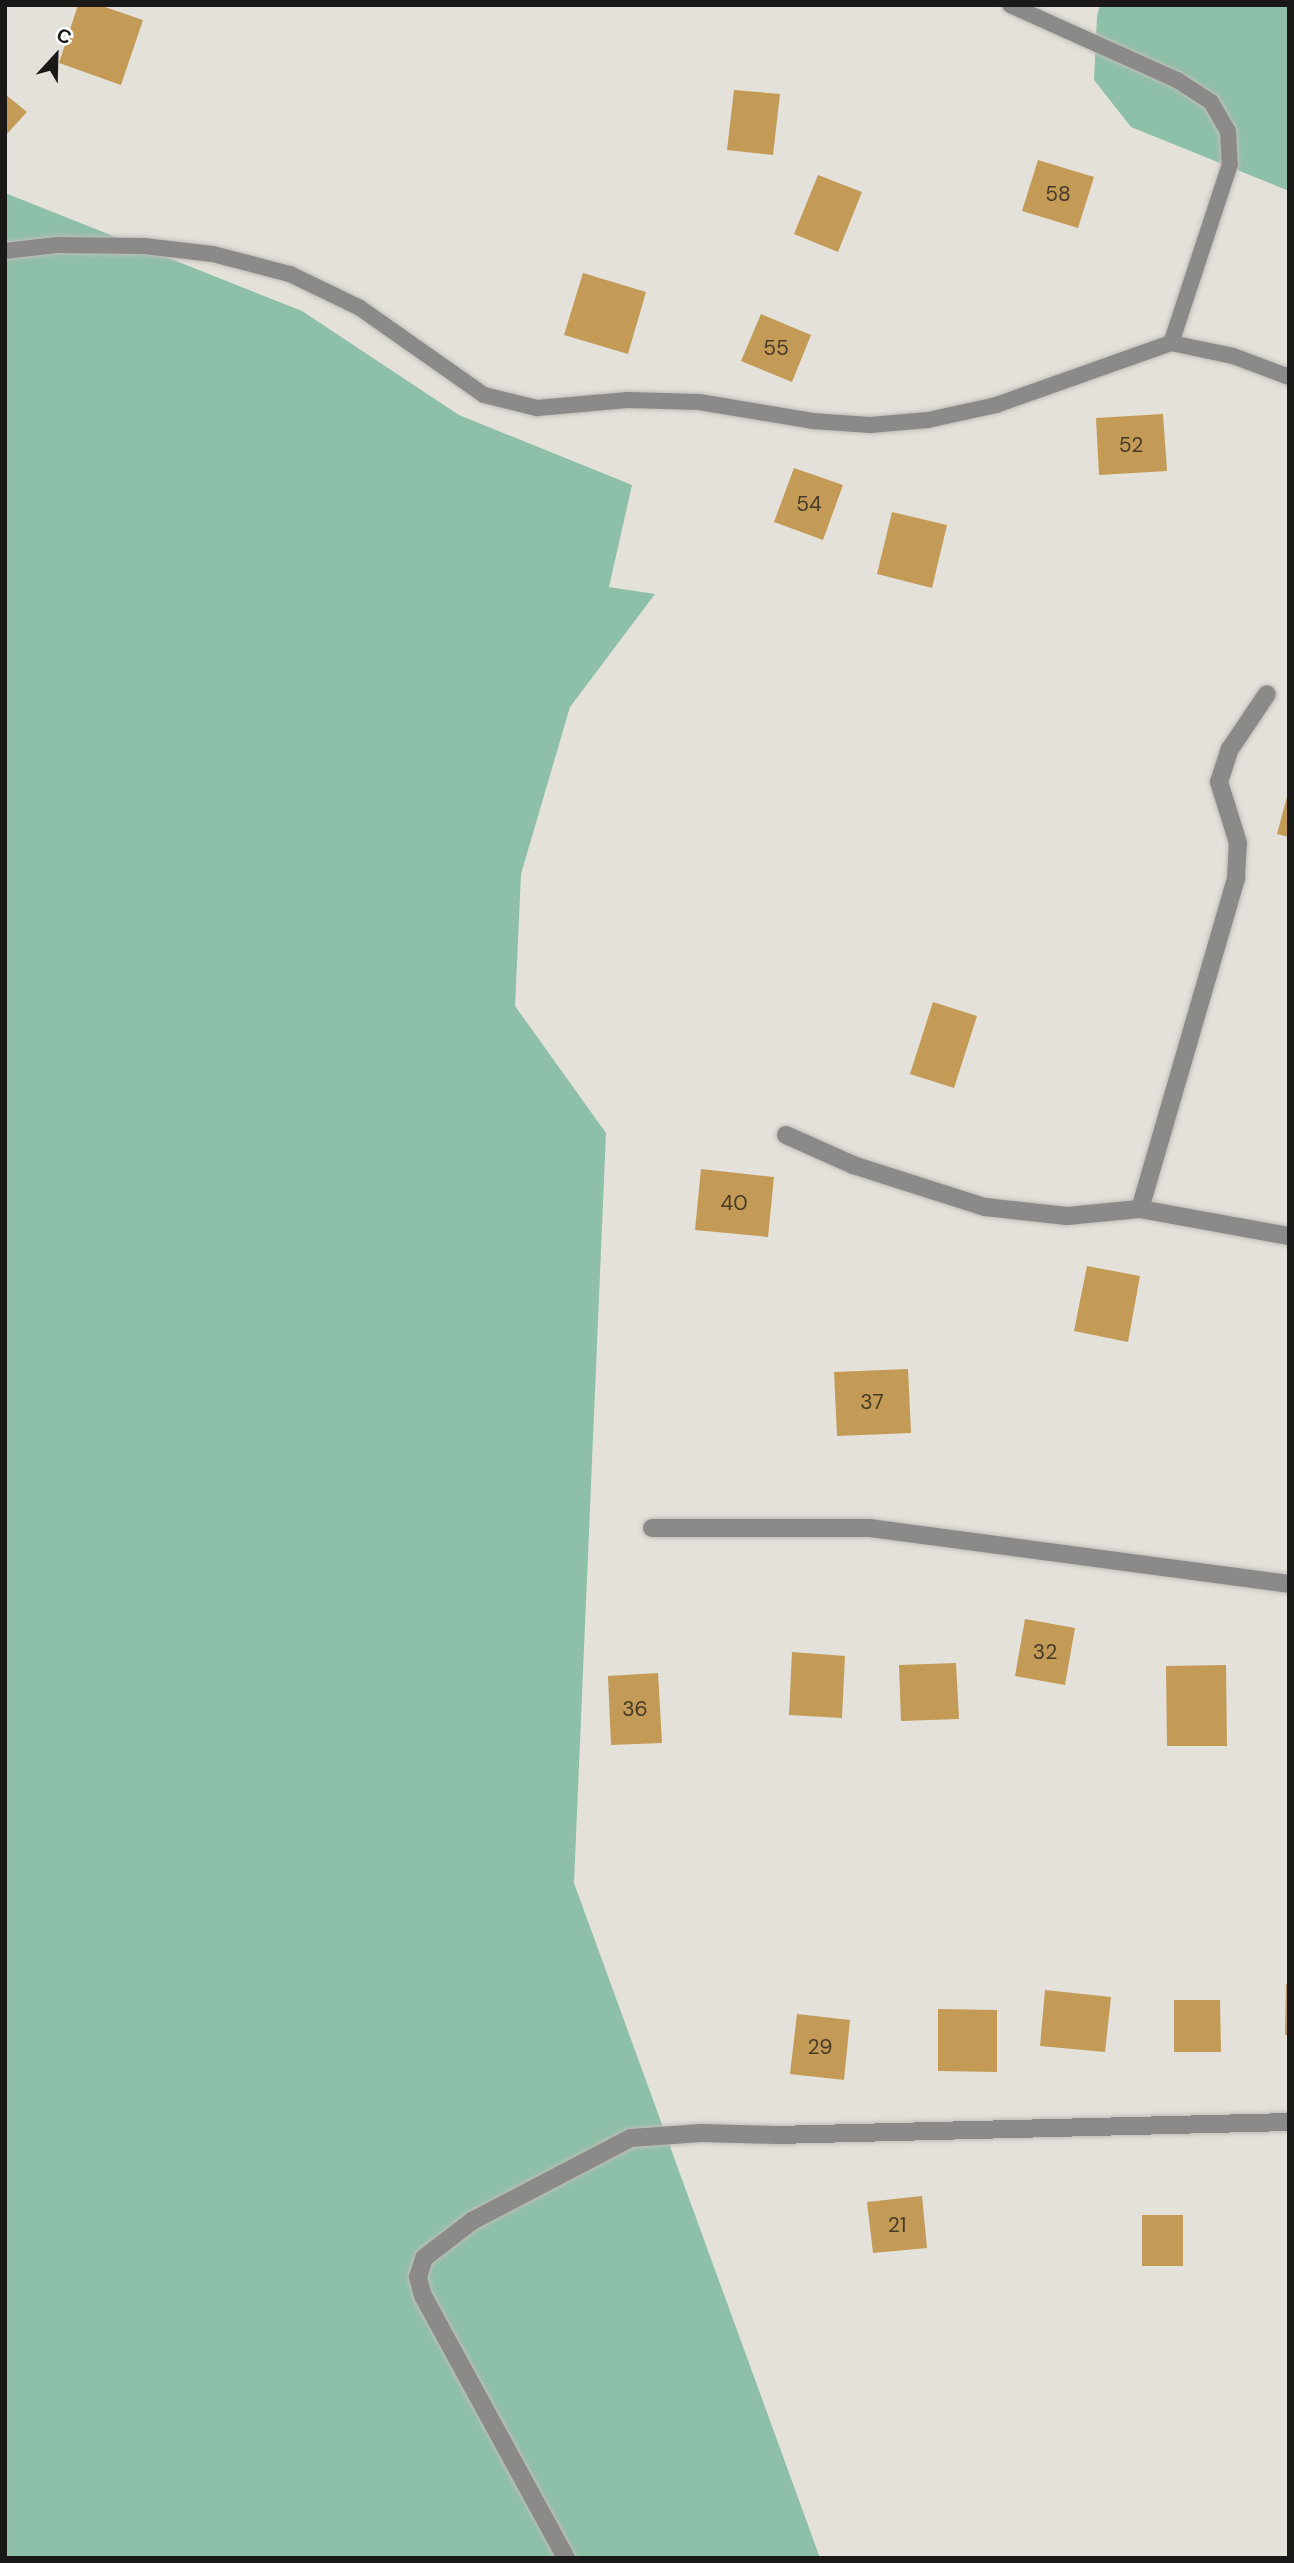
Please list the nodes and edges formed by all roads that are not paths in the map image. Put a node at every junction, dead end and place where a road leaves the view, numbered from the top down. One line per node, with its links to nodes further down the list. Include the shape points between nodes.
1 (1010, 5): 3 (lane, via 1177,80 1211,102 1228,131 1230,164)
2 (5, 251): 3 (lane, via 57,244 144,246 213,254 290,274 360,308 484,395 537,408 640,400 699,402 812,421 870,425 928,420 996,405)
3 (1171, 343): 4 (lane, via 1233,356)
4 (1289, 377)
5 (1266, 694): 7 (street, via 1230,749 1219,782 1238,843 1236,878)
6 (786, 1135): 7 (street, via 853,1165 985,1208 1067,1216)
7 (1140, 1209): 8 (street)
8 (1289, 1237)
9 (652, 1528): 10 (street, via 870,1528)
10 (1289, 1584)
11 (1289, 2122): 12 (street, via 631,2138 472,2221 424,2258 418,2277 423,2296)
12 (566, 2558)

